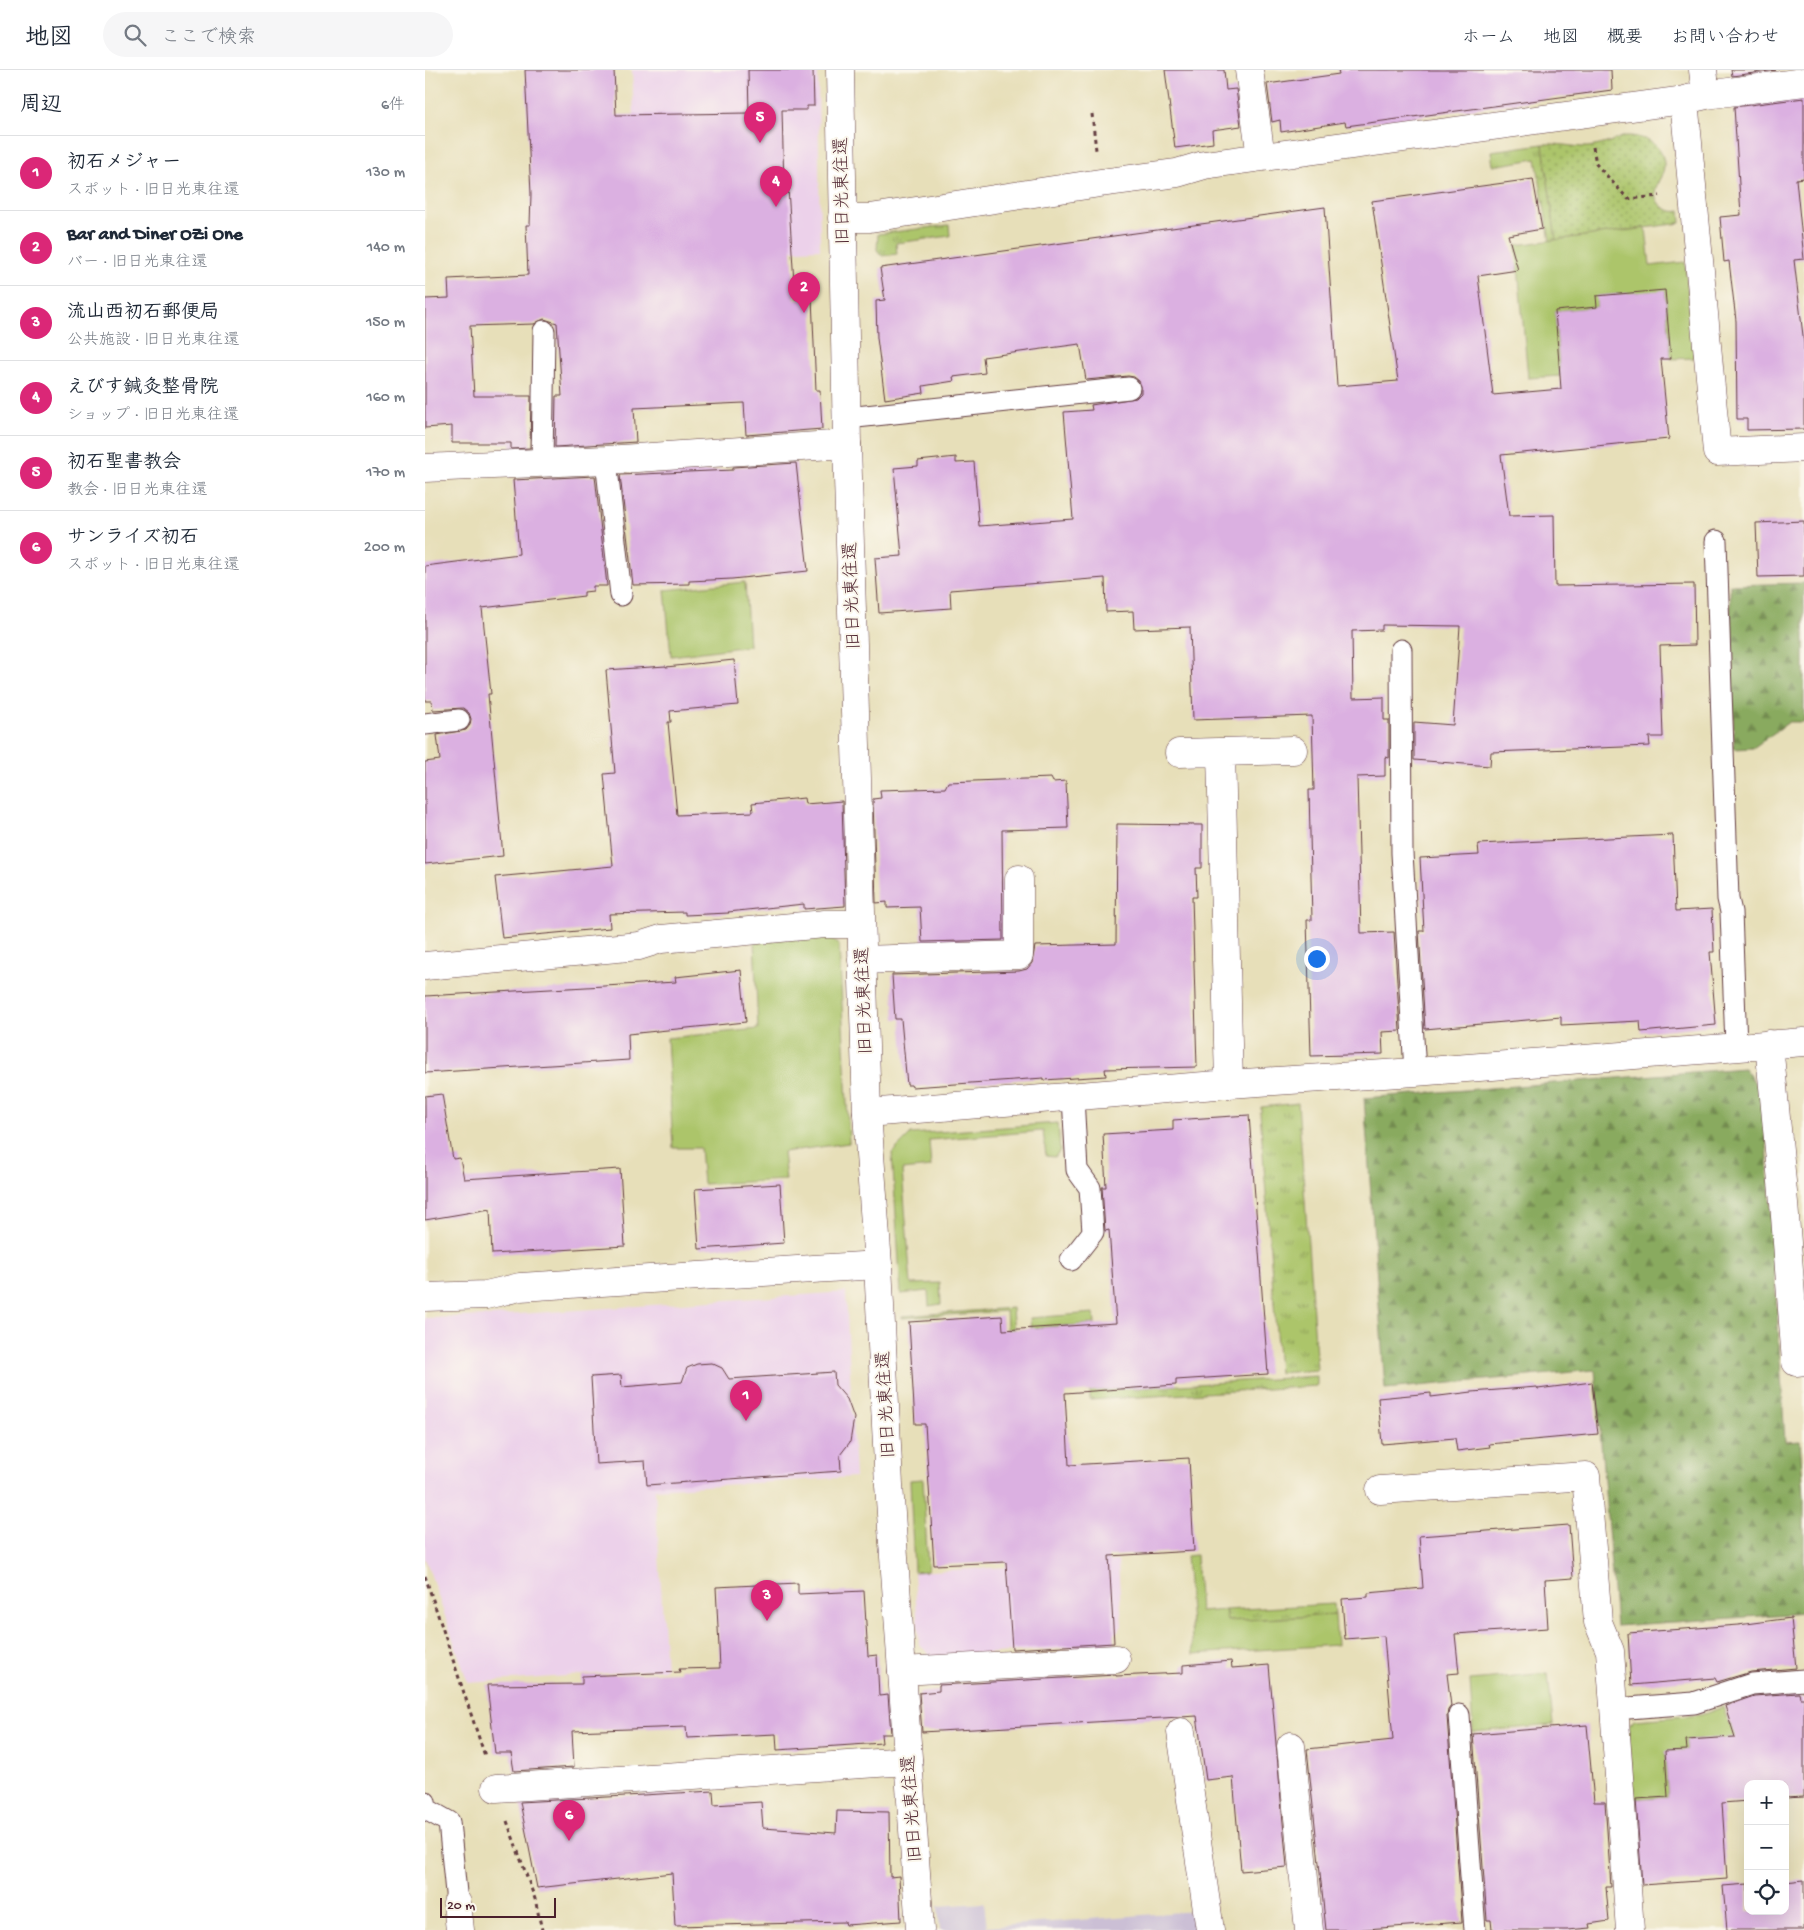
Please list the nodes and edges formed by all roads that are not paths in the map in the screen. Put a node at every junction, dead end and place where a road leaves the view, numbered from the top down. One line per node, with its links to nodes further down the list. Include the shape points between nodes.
1 (840, 70): 6 (street, 旧日光東往還)
2 (1249, 70): 5 (street)
3 (1804, 82): 4 (street)
4 (1697, 88): 5 (street); 10 (street, via 1693,192 1717,452)
5 (1261, 157): 6 (street, via 1203,165 1177,173 870,218)
6 (842, 218): 9 (street, 旧日光東往還)
7 (544, 331): 12 (lane)
8 (1129, 388): 9 (lane)
9 (847, 431): 11 (street); 23 (street, 旧日光東往還)
10 (1804, 448)
11 (606, 460): 12 (street); 15 (lane)
12 (542, 463): 13 (street)
13 (425, 468)
14 (1716, 541): 28 (lane)
15 (621, 595)
16 (1401, 650): 29 (lane, via 1402,853)
17 (459, 720): 18 (lane)
18 (425, 724)
19 (1293, 750): 20 (street)
20 (1221, 752): 21 (street); 30 (street)
21 (1179, 753)
22 (1019, 879): 24 (street, via 1019,955)
23 (861, 924): 24 (street, 旧日光東往還); 25 (street, via 825,924 661,939 639,946)
24 (862, 960): 32 (street, 旧日光東往還)
25 (425, 966)
26 (1804, 1042): 27 (street)
27 (1769, 1044): 28 (street); 33 (street)
28 (1736, 1046): 29 (street)
29 (1415, 1072): 30 (street)
30 (1229, 1084): 31 (street)
31 (1073, 1097): 32 (street); 34 (lane, via 1077,1170 1090,1188 1093,1232)
32 (867, 1113): 35 (street, 旧日光東往還)
33 (1794, 1200): 37 (street, via 1796,1362)
34 (1071, 1260)
35 (878, 1264): 36 (street, via 520,1287 486,1295); 40 (street, 旧日光東往還)
36 (425, 1297)
37 (1804, 1361)
38 (1380, 1490): 42 (street, via 1586,1476 1599,1622 1610,1651)
39 (1116, 1659): 40 (street)
40 (902, 1671): 46 (street, 旧日光東往還)
41 (1804, 1680): 42 (lane, via 1752,1684 1694,1704)
42 (1615, 1709): 55 (street)
43 (1459, 1715): 54 (lane)
44 (1181, 1732): 52 (street)
45 (1291, 1746): 53 (street)
46 (908, 1761): 47 (street); 51 (street, 旧日光東往還)
47 (495, 1788)
48 (425, 1802): 49 (lane, via 426,1809 449,1822)
49 (457, 1903): 50 (street)
50 (460, 1930)
51 (920, 1930)
52 (1210, 1930)
53 (1309, 1930)
54 (1475, 1930)
55 (1629, 1930)

